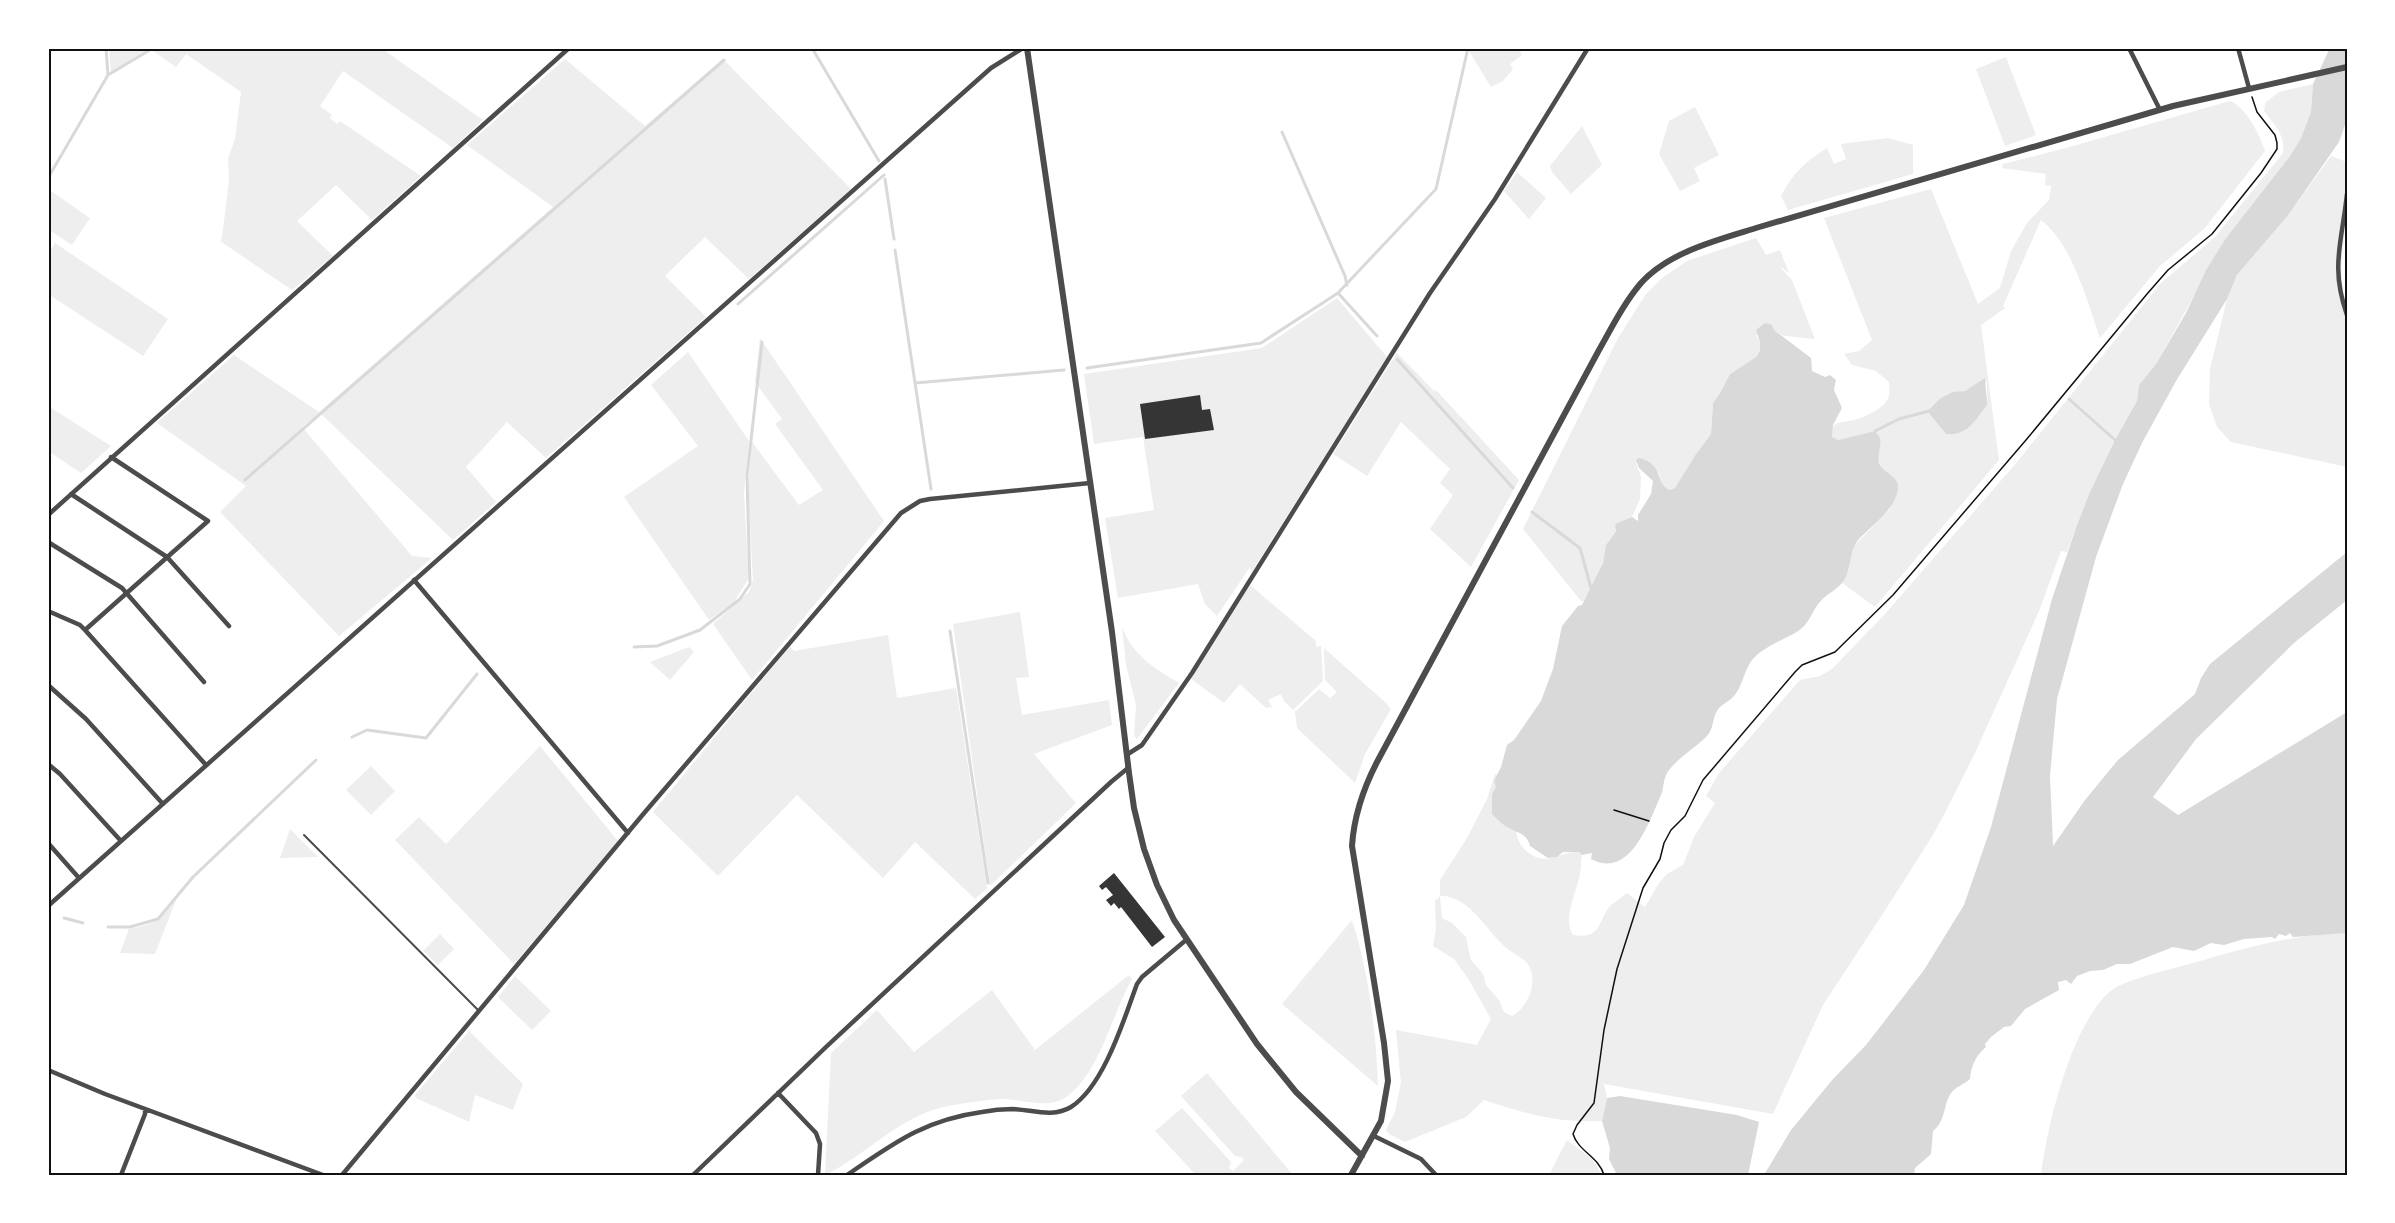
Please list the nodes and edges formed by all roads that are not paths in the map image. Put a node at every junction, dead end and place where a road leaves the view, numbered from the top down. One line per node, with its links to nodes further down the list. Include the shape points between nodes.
1 (569, 48): 11 (street)
2 (1025, 48): 12 (street); 17 (street, via 991,68)
3 (1588, 48): 24 (street, via 1496,199 1430,293 1192,673 1142,745)
4 (2129, 48): 8 (street)
5 (2238, 48): 7 (street)
6 (2347, 67): 7 (street)
7 (2249, 88): 8 (street)
8 (2160, 110): 40 (street, via 1734,234 1669,261 1642,282 1360,798 1352,846 1388,1069 1383,1112)
9 (2347, 194): 10 (street, via 2337,282)
10 (2347, 315)
11 (111, 457): 13 (street); 16 (street, via 208,521)
12 (1090, 483): 24 (street); 29 (street, via 930,499 901,513)
13 (71, 494): 14 (street); 16 (street)
14 (48, 515)
15 (48, 542): 18 (street)
16 (167, 557): 18 (street); 20 (street)
17 (414, 579): 26 (street); 29 (street)
18 (126, 594): 21 (street); 22 (street)
19 (48, 611): 21 (street)
20 (229, 626)
21 (85, 630): 26 (street)
22 (204, 682)
23 (48, 685): 28 (street, via 86,719)
24 (1128, 754): 27 (street)
25 (48, 764): 31 (street)
26 (206, 765): 28 (street)
27 (1128, 768): 35 (street, via 1144,849 1163,899); 38 (street)
28 (163, 804): 31 (street)
29 (628, 833): 36 (street)
30 (304, 835): 36 (lane)
31 (121, 841): 33 (street)
32 (48, 843): 33 (street)
33 (80, 878): 34 (street)
34 (48, 906)
35 (1186, 940): 41 (street, via 1273,1066); 47 (street, via 1137,984 1111,1052 1095,1080 1072,1106 1051,1113 1002,1109 939,1121 912,1132)
36 (478, 1010): 44 (street)
37 (48, 1070): 39 (street)
38 (778, 1093): 45 (street); 46 (street, via 816,1133 820,1144)
39 (145, 1109): 42 (street); 43 (street)
40 (1374, 1136): 41 (street); 49 (street, via 1421,1159)
41 (1362, 1156): 48 (street)
42 (121, 1175)
43 (323, 1175)
44 (342, 1175)
45 (693, 1175)
46 (818, 1175)
47 (847, 1175)
48 (1351, 1175)
49 (1436, 1175)

